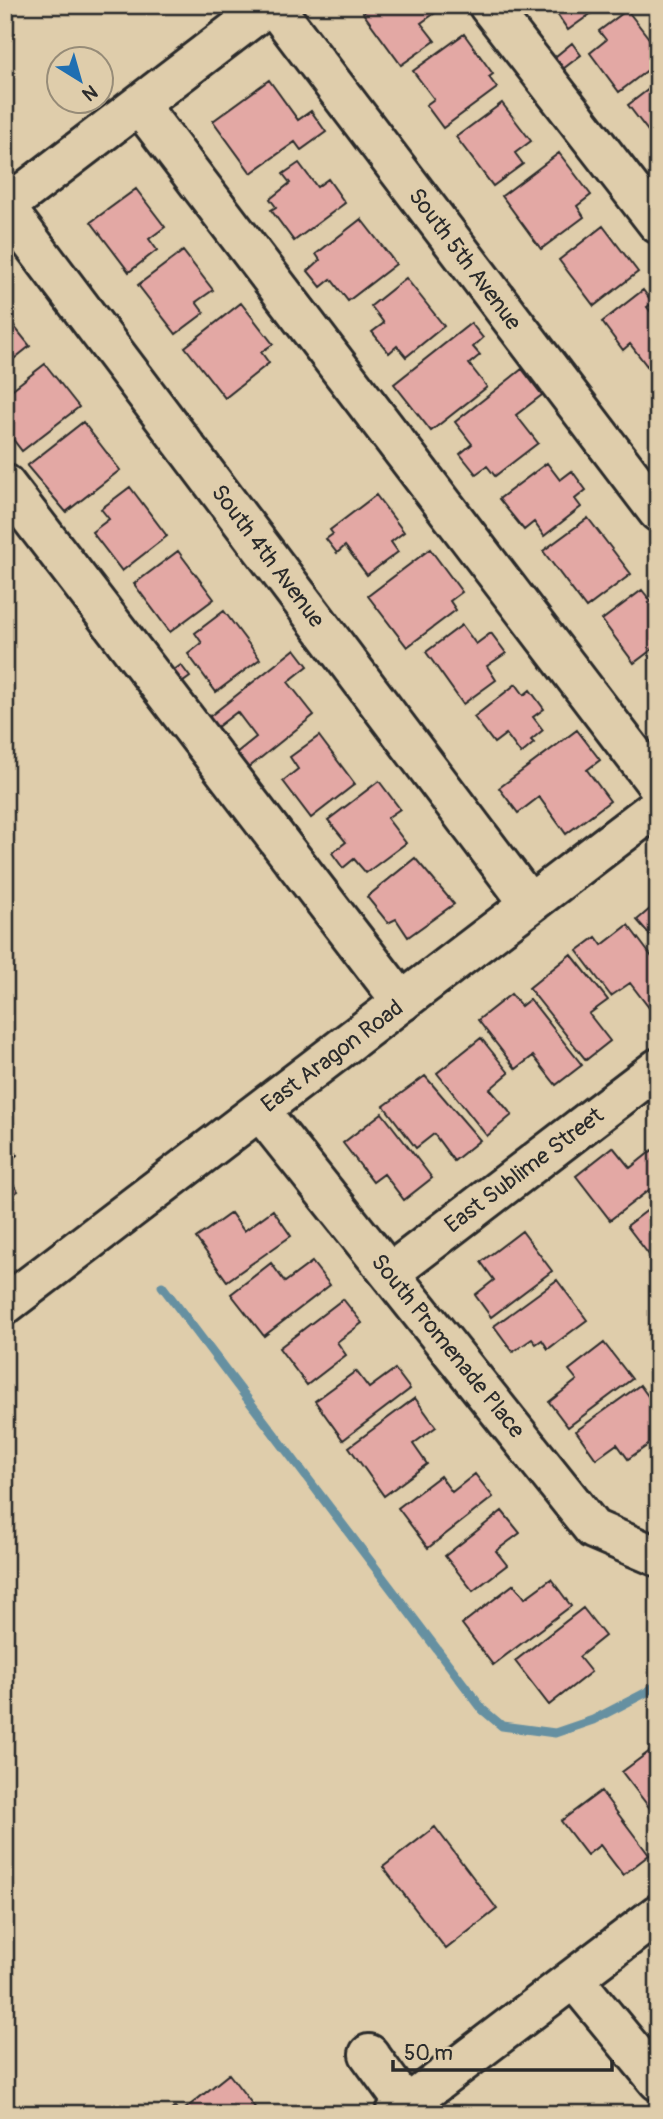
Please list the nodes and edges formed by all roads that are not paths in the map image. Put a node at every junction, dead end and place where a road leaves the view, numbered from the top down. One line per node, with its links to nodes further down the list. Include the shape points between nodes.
1 (271, 5): 3 (street); 7 (street, South 5th Avenue)
2 (488, 5): 5 (street)
3 (139, 105): 4 (street); 8 (street)
4 (5, 207): 10 (street, South 4th Avenue)
5 (658, 224)
6 (5, 484): 11 (street)
7 (658, 512)
8 (658, 786)
9 (658, 806): 10 (street, East Aragon Road)
10 (530, 904): 11 (street, East Aragon Road)
11 (402, 1002): 13 (street, East Aragon Road)
12 (658, 1068): 14 (street, East Sublime Street)
13 (260, 1111): 14 (street, South Promenade Place); 15 (street, East Aragon Road)
14 (390, 1273): 16 (street, South Promenade Place, via 593,1529)
15 (5, 1305)
16 (656, 1556)
17 (658, 1914): 18 (street)
18 (574, 1979): 20 (street); 21 (street)
19 (369, 2054): 21 (street)
20 (658, 2081)
21 (401, 2110)

